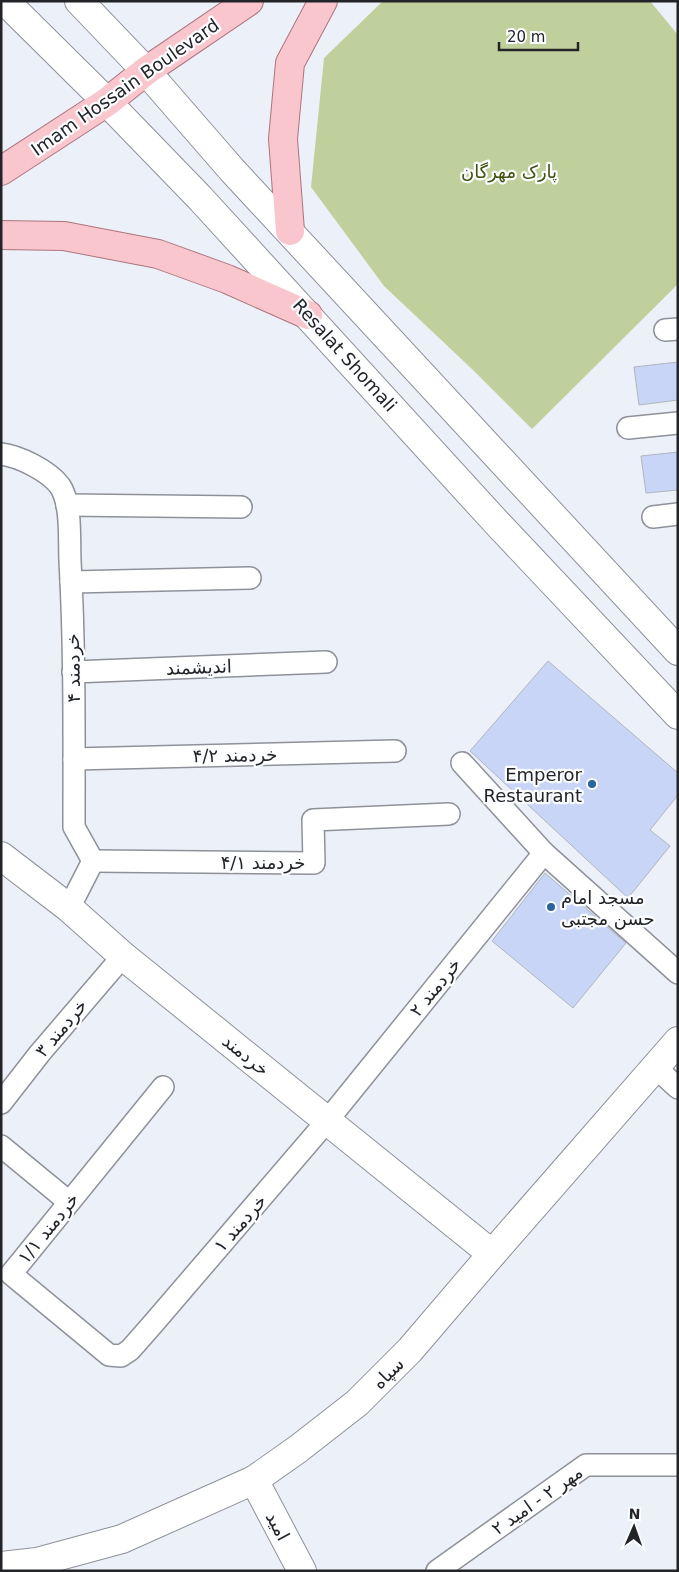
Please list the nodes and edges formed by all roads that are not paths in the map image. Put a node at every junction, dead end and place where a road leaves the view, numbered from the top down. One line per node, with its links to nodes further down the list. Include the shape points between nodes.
1 (6, 1): 6 (main road, Resalat Shomali)
2 (79, 1): 5 (main road)
3 (249, 1): 5 (main road, Imam Hossain Boulevard)
4 (323, 1): 10 (main road, via 290,63 283,139)
5 (146, 71): 6 (main road, Imam Hossain Boulevard); 7 (main road)
6 (107, 102): 8 (main road, Imam Hossain Boulevard); 9 (main road, Resalat Shomali)
7 (232, 170): 9 (main road, via 208,164 197,170 195,180); 10 (main road)
8 (1, 171)
9 (200, 198): 12 (main road, Resalat Shomali)
10 (290, 231): 22 (main road)
11 (1, 235): 12 (main road, via 64,236 158,254 228,279)
12 (308, 315): 25 (main road, Resalat Shomali, via 496,522)
13 (678, 423): 14 (street)
14 (628, 428)
15 (1, 454): 16 (street, خردمند ۴, via 38,466 60,486)
16 (67, 506): 17 (street); 21 (street, خردمند ۴)
17 (241, 507)
18 (678, 514): 19 (street)
19 (653, 517)
20 (250, 578): 21 (street)
21 (71, 582): 24 (street, خردمند ۴)
22 (678, 651)
23 (326, 662): 24 (street, اندیشمند)
24 (73, 672): 27 (street, خردمند ۴)
25 (678, 715)
26 (395, 751): 27 (street, خردمند ۴/۲)
27 (74, 760): 32 (street, خردمند ۴, via 74,828)
28 (462, 762): 30 (street)
29 (449, 814): 32 (street, خردمند ۴/۱, via 314,820 314,863)
30 (544, 853): 35 (street); 41 (street, خردمند ۲)
31 (1, 856): 33 (main road, خردمند)
32 (93, 861): 33 (street)
33 (69, 908): 34 (main road, خردمند)
34 (123, 956): 40 (street, خردمند ۳); 41 (main road, خردمند)
35 (678, 973)
36 (678, 1041): 37 (main road, سپاه)
37 (655, 1067): 39 (street); 44 (main road, سپاه)
38 (163, 1087): 43 (street, خردمند ۱/۱)
39 (678, 1088)
40 (1, 1103)
41 (327, 1121): 44 (main road, خردمند); 45 (street, خردمند ۱)
42 (1, 1146): 43 (street)
43 (69, 1202): 45 (street, خردمند ۱/۱, via 11,1274 109,1355 121,1356 130,1350)
44 (492, 1254): 47 (main road, سپاه, via 410,1350 357,1403)
45 (152, 1326)
46 (678, 1465): 50 (street, مهر ۲ - امید ۲, via 586,1465)
47 (254, 1480): 48 (main road, سپاه, via 122,1539 37,1562); 49 (main road, امید)
48 (1, 1566)
49 (302, 1571)
50 (437, 1571)

